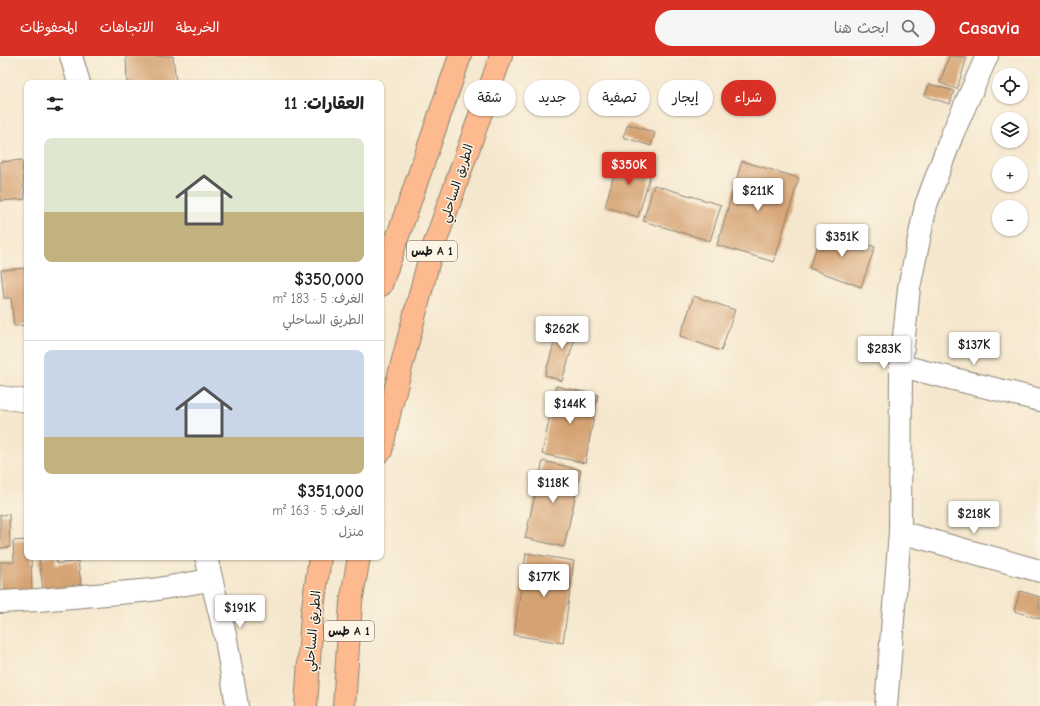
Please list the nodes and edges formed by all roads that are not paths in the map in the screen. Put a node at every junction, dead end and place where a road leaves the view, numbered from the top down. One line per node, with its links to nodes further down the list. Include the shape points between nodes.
1 (71, 56): 5 (street)
2 (460, 56): 6 (highway, طس A 1)
3 (501, 56): 11 (highway, الطريق الساحلي / طس A 1, via 429,260)
4 (987, 56): 7 (street, via 952,135 926,205 909,288)
5 (78, 80)
6 (384, 276)
7 (901, 366): 9 (street); 12 (street)
8 (0, 397): 10 (street)
9 (1040, 400)
10 (24, 401)
11 (384, 438)
12 (900, 532): 16 (street); 22 (street)
13 (207, 560): 17 (street)
14 (320, 560): 20 (highway, الطريق الساحلي / طس A 1, via 312,614)
15 (358, 560): 21 (highway, طس A 1, via 351,602)
16 (1040, 571)
17 (210, 580): 18 (street, via 152,590); 19 (street, via 226,639)
18 (0, 602)
19 (237, 706)
20 (306, 706)
21 (344, 706)
22 (886, 706)

